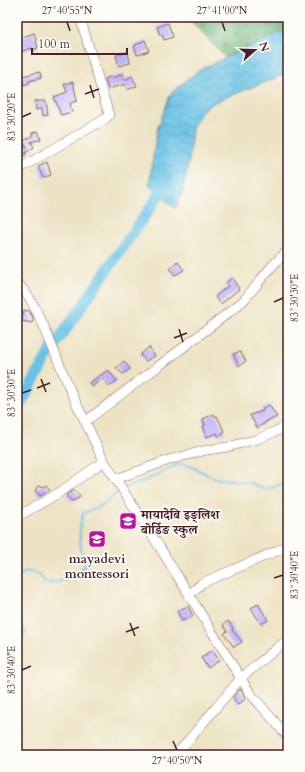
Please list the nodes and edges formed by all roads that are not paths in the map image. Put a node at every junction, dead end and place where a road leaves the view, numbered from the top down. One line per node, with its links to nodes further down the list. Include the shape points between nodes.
1 (80, 17): 2 (street, via 109,115)
2 (17, 170)
3 (288, 252): 5 (street, via 281,256 244,299)
4 (17, 282): 5 (street, via 29,297 46,330 71,392)
5 (86, 421): 7 (street)
6 (288, 426): 8 (street, via 258,439 172,459)
7 (104, 461): 8 (street); 9 (street, via 57,494)
8 (118, 482): 11 (street)
9 (17, 517)
10 (288, 546): 11 (street, via 202,583)
11 (189, 595): 13 (street)
12 (288, 639): 13 (street)
13 (241, 678): 14 (street, via 265,712); 15 (street)
14 (288, 737)
15 (176, 755)

